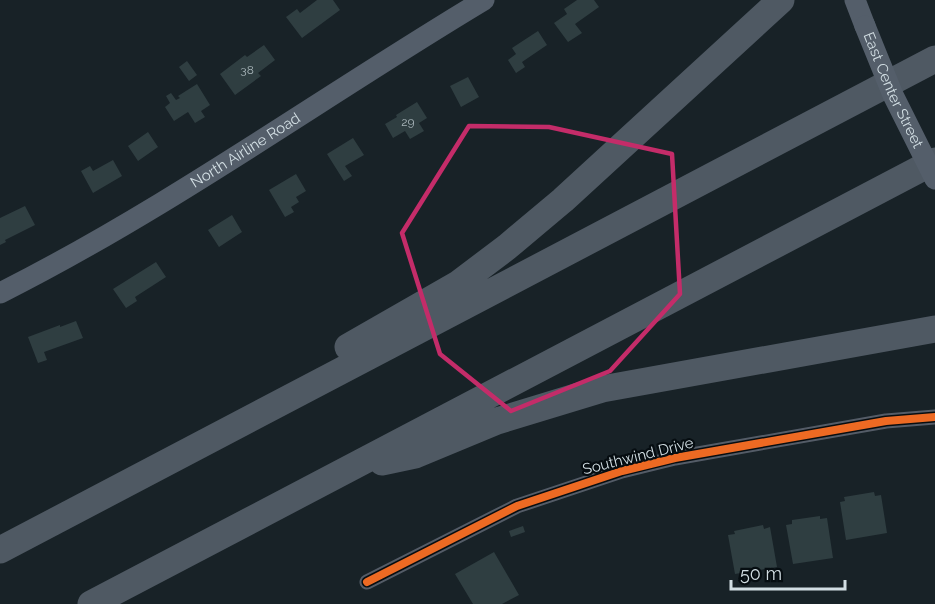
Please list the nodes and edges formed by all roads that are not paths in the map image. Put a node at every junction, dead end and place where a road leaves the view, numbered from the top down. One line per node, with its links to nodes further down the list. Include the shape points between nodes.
1 (484, 0): 7 (main road, North Airline Road, via 181,192)
2 (781, 0): 10 (highway, via 492,260 409,313 230,411)
3 (855, 0): 6 (main road, East Center Street, bridge, via 893,95)
4 (935, 59): 10 (highway)
5 (935, 161): 11 (highway)
6 (935, 179)
7 (0, 293)
8 (935, 329): 11 (highway, via 602,389 497,421 415,455)
9 (935, 417): 13 (street, Southwind Drive, via 886,421 622,471 517,506)
10 (187, 452): 12 (highway)
11 (354, 466): 14 (highway)
12 (0, 550)
13 (367, 582)
14 (91, 604)

